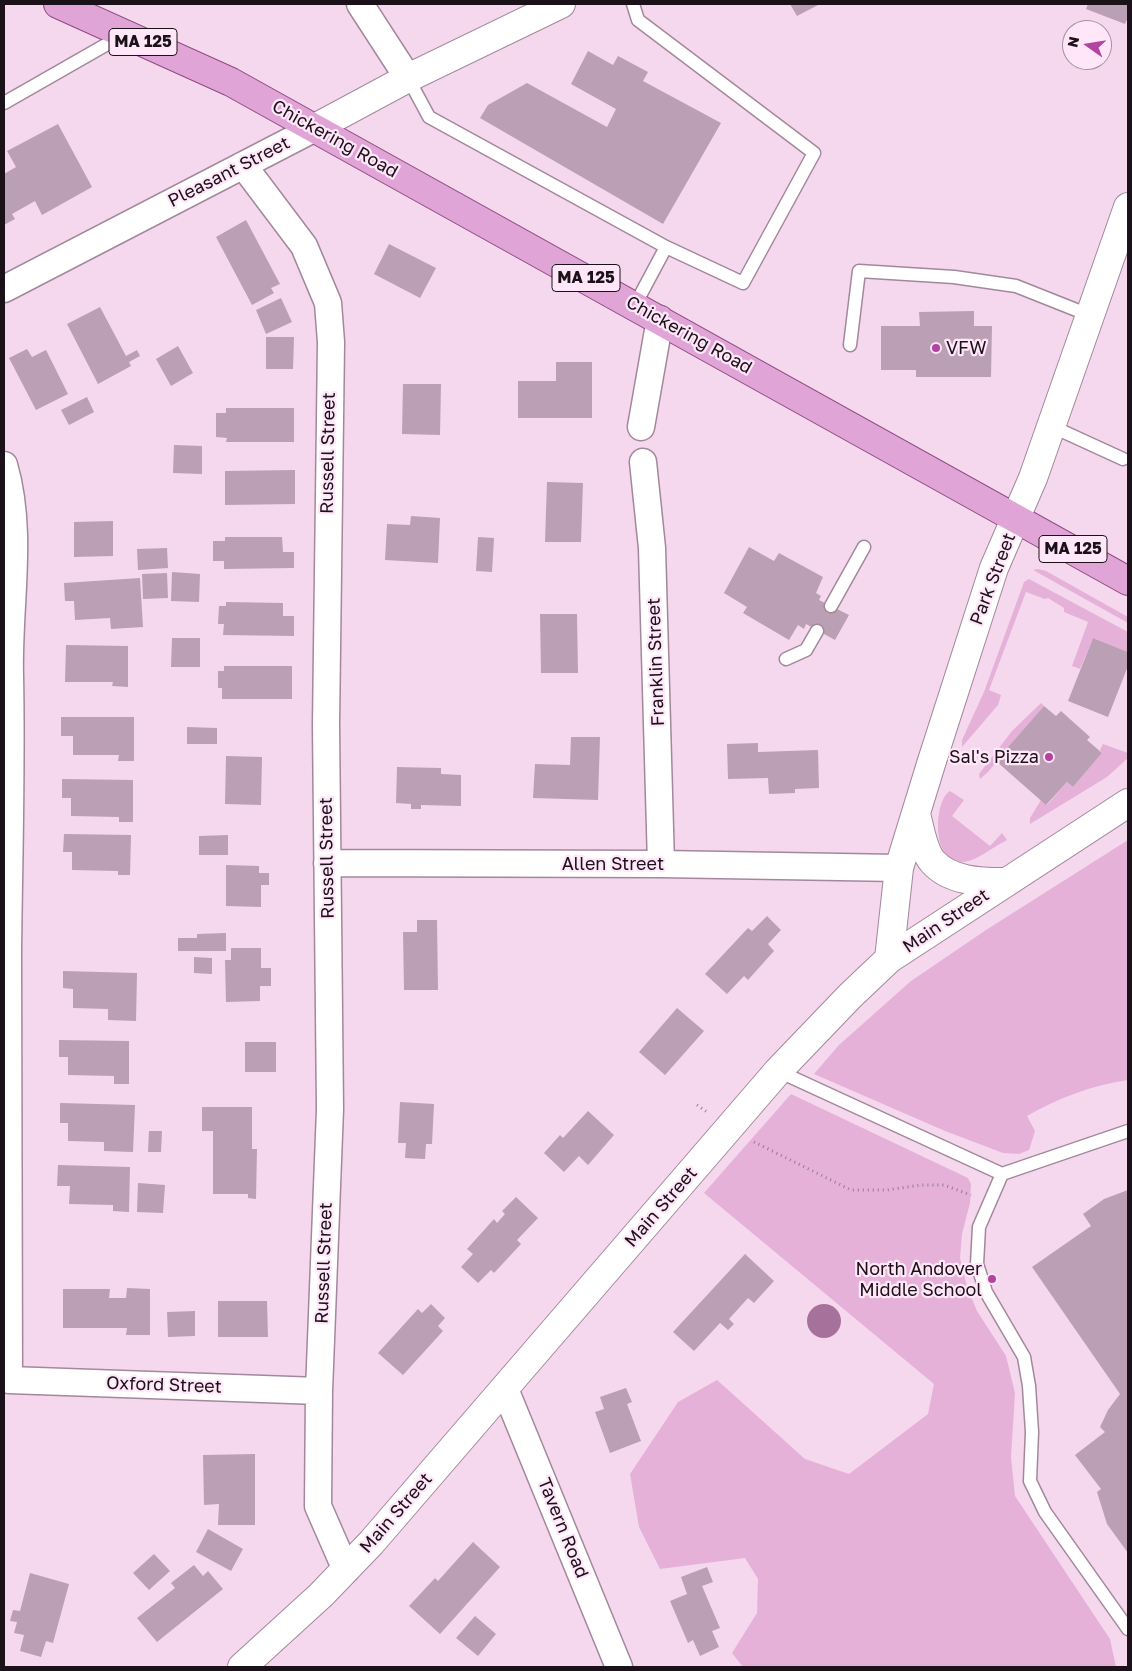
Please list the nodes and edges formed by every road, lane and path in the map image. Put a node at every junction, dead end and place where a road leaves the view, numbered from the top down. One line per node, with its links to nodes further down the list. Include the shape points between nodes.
1 (58, 4): 5 (main road, Chickering Road / MA 125)
2 (360, 4): 6 (street)
3 (562, 4): 6 (main road, Pleasant Street)
4 (633, 4): 11 (lane, via 638,20 814,153 743,283)
5 (125, 34): 7 (lane); 8 (main road, Chickering Road / MA 125, via 231,82)
6 (408, 78): 8 (main road, Pleasant Street); 11 (lane, via 429,117)
7 (4, 103)
8 (315, 128): 9 (street, Pleasant Street); 13 (main road, Chickering Road / MA 125)
9 (243, 166): 12 (street, Pleasant Street); 30 (street, Russell Street, via 304,246 328,303 331,342)
10 (1128, 207): 14 (main road, Park Street)
11 (666, 247): 13 (lane)
12 (4, 289)
13 (635, 305): 15 (main road, Chickering Road / MA 125)
14 (1089, 315): 16 (lane, via 1016,286 954,277 859,271); 17 (main road, Park Street)
15 (660, 319): 18 (street); 22 (main road, Chickering Road / MA 125)
16 (850, 346)
17 (1051, 426): 19 (lane); 22 (main road, Park Street)
18 (641, 427)
19 (1124, 459)
20 (642, 462): 31 (street, Franklin Street, via 652,548)
21 (4, 465): 42 (street, Oxford Street, via 12,516 14,578 10,670 8,951 9,1380)
22 (1016, 518): 24 (main road, Chickering Road / MA 125); 29 (main road, Park Street, via 994,568)
23 (864, 547): 25 (lane)
24 (1128, 581)
25 (831, 606)
26 (817, 631): 27 (lane, via 806,650)
27 (786, 659)
28 (1128, 802): 33 (main road, Main Street)
29 (916, 814): 32 (main road, Park Street); 33 (main road, via 932,862 947,873 975,882)
30 (327, 862): 31 (street, Allen Street); 42 (street, Russell Street, via 330,1109)
31 (661, 864): 32 (street, Allen Street)
32 (899, 868): 34 (main road, Park Street)
33 (1004, 882): 34 (main road, Main Street)
34 (889, 959): 35 (main road, Main Street)
35 (778, 1071): 37 (main road, Main Street); 39 (lane)
36 (697, 1105): 37 (path)
37 (730, 1127): 40 (path, via 762,1148 852,1190 944,1185); 41 (main road, Main Street)
38 (1128, 1131): 39 (lane)
39 (1002, 1174): 44 (lane, via 979,1227 977,1264 986,1292 1024,1357 1032,1432 1030,1480 1045,1512)
40 (971, 1195)
41 (505, 1389): 43 (main road, Main Street); 46 (street, Tavern Road)
42 (320, 1391): 43 (street, Russell Street, via 318,1506)
43 (346, 1570): 45 (main road, Main Street)
44 (1128, 1629)
45 (242, 1667)
46 (619, 1667)

